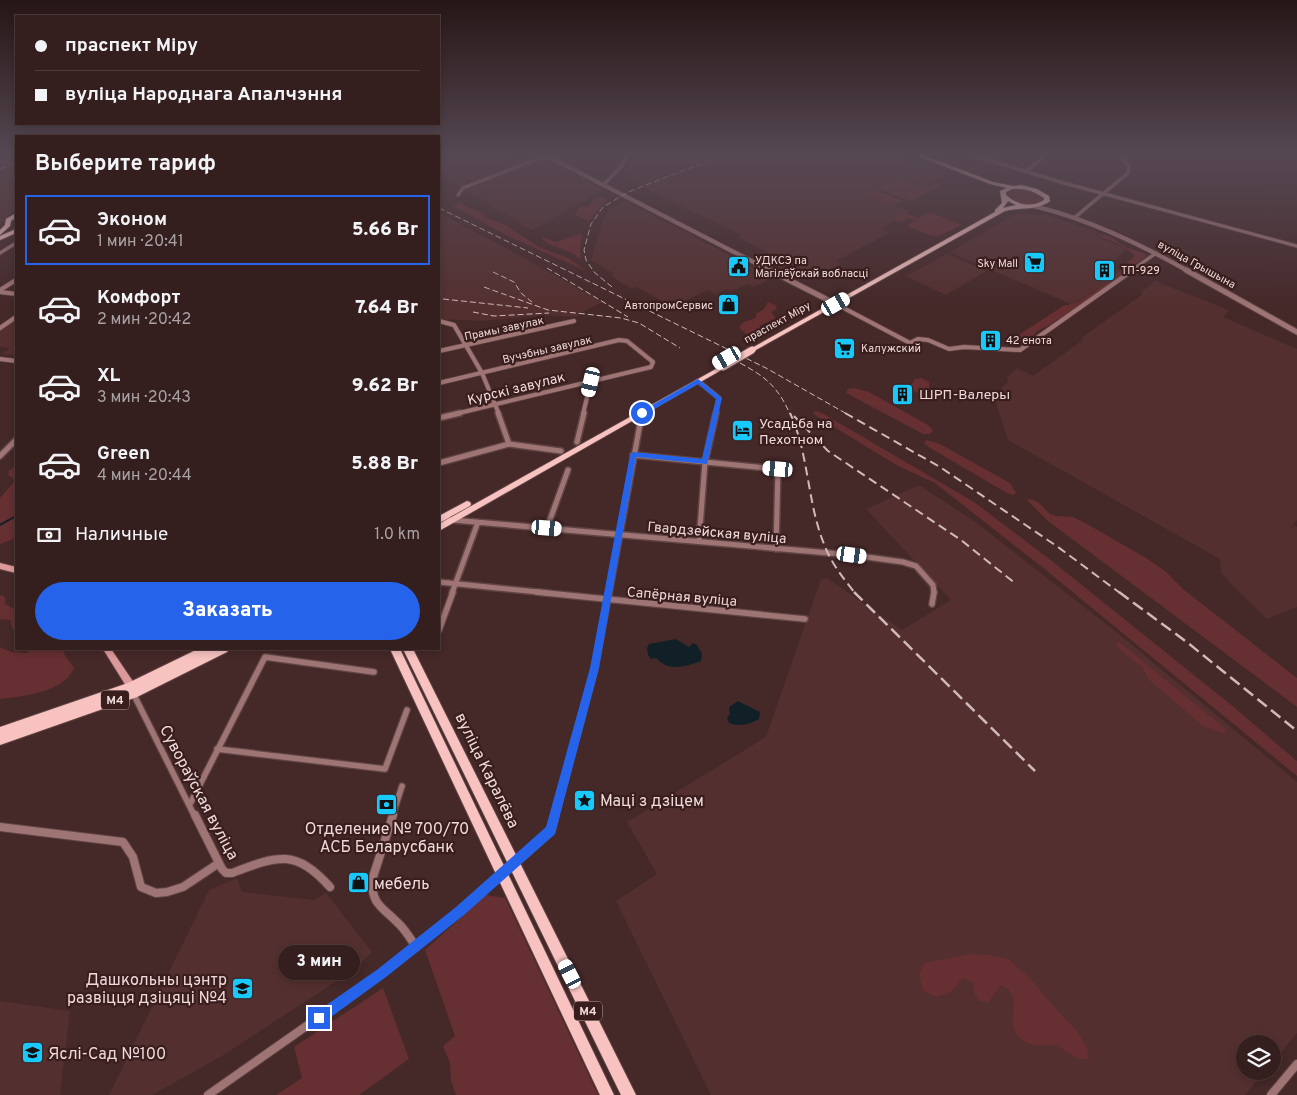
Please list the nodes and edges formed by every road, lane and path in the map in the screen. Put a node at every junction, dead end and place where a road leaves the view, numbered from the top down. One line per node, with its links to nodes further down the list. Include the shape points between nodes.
1 (644, 206): 23 (street)
2 (1003, 206): 23 (main road, праспект Міру)
3 (1026, 206): 23 (main road, праспект Міру, via 1002,210)
4 (1033, 206): 8 (street, вуліца Грышына)
5 (1052, 206): 8 (street)
6 (1089, 206): 10 (street)
7 (1150, 206): 17 (street)
8 (1056, 211): 10 (street, вуліца Грышына)
9 (15, 216): 11 (main road, via 8,220)
10 (1074, 218): 19 (street, вуліца Грышына)
11 (8, 225): 12 (main road); 14 (main road)
12 (15, 228)
13 (15, 230): 15 (main road)
14 (0, 233)
15 (0, 238)
16 (15, 244): 18 (street)
17 (1297, 246)
18 (0, 253)
19 (1156, 253): 23 (street, via 1020,350 964,347 949,350 928,340 918,339 910,343); 28 (street, вуліца Грышына)
20 (15, 281): 21 (street)
21 (0, 291): 22 (street)
22 (15, 294)
23 (834, 303): 34 (main road, праспект Міру, bridge)
24 (15, 318): 27 (street)
25 (440, 321): 29 (street, via 454,325)
26 (574, 321): 29 (street, Прамы завулак)
27 (0, 328)
28 (1297, 332)
29 (467, 345): 30 (street, Прамы завулак); 35 (street)
30 (440, 351)
31 (0, 358): 32 (street)
32 (15, 360)
33 (653, 362): 35 (street, Вучэбны завулак, via 627,341 618,340); 37 (street, Курскі завулак, via 651,367)
34 (720, 365): 36 (main road, праспект Міру); 43 (main road, праспект Міру)
35 (482, 373): 38 (street, Вучэбны завулак); 39 (street)
36 (698, 381): 48 (street, via 719,398); 52 (main road, праспект Міру)
37 (591, 382): 39 (street, Курскі завулак); 43 (street)
38 (440, 383)
39 (496, 405): 40 (street, Курскі завулак); 44 (street)
40 (440, 418)
41 (640, 424): 46 (street)
42 (15, 441): 47 (street)
43 (577, 442): 45 (main road, праспект Міру)
44 (509, 444): 45 (street); 49 (street)
45 (561, 451): 51 (main road, праспект Міру)
46 (633, 455): 48 (street); 56 (street)
47 (0, 456)
48 (705, 462): 57 (street); 58 (street, via 778,469)
49 (440, 463)
50 (568, 470): 55 (street)
51 (440, 520): 52 (street, Гвардзейская вуліца)
52 (452, 520): 53 (street, Гвардзейская вуліца); 54 (main road, праспект Міру)
53 (478, 522): 55 (street, Гвардзейская вуліца); 62 (street)
54 (440, 527)
55 (547, 528): 56 (street, Гвардзейская вуліца)
56 (618, 535): 57 (street, Гвардзейская вуліца); 63 (street)
57 (699, 541): 58 (street, Гвардзейская вуліца)
58 (776, 548): 64 (street, Гвардзейская вуліца, via 852,555 916,566 933,586)
59 (0, 566): 60 (main road)
60 (15, 570)
61 (440, 582): 62 (street, Сапёрная вуліца)
62 (456, 583): 63 (street, Сапёрная вуліца); 66 (street)
63 (606, 600): 65 (street, Сапёрная вуліца); 81 (street, via 595,668 554,825 547,835)
64 (932, 604)
65 (805, 619)
66 (440, 627)
67 (109, 650): 73 (main road, Сувораўская вуліца)
68 (206, 650): 73 (main road, М4)
69 (222, 650): 73 (main road, М4)
70 (395, 650): 83 (main road, М4)
71 (408, 650): 81 (main road, вуліца Каралёва / М4)
72 (374, 672): 77 (street, via 266,657)
73 (132, 690): 75 (main road, М4); 76 (main road, М4); 79 (street, Сувораўская вуліца)
74 (407, 710): 77 (street, via 385,769)
75 (0, 732)
76 (0, 740)
77 (217, 750): 79 (street)
78 (402, 786): 85 (street, via 371,892 382,910 402,927)
79 (190, 804): 82 (street, Сувораўская вуліца)
80 (0, 827): 82 (street, via 123,842 129,846 141,887 156,893 183,887)
81 (514, 862): 83 (street); 89 (main road, вуліца Каралёва / М4)
82 (219, 863): 84 (street, Сувораўская вуліца, via 226,873 232,873 272,860 291,859 303,862)
83 (502, 874): 85 (street); 88 (main road, М4)
84 (330, 887)
85 (416, 947): 87 (street)
86 (1297, 1064): 90 (street)
87 (208, 1095)
88 (607, 1095)
89 (629, 1095)
90 (1270, 1095)

